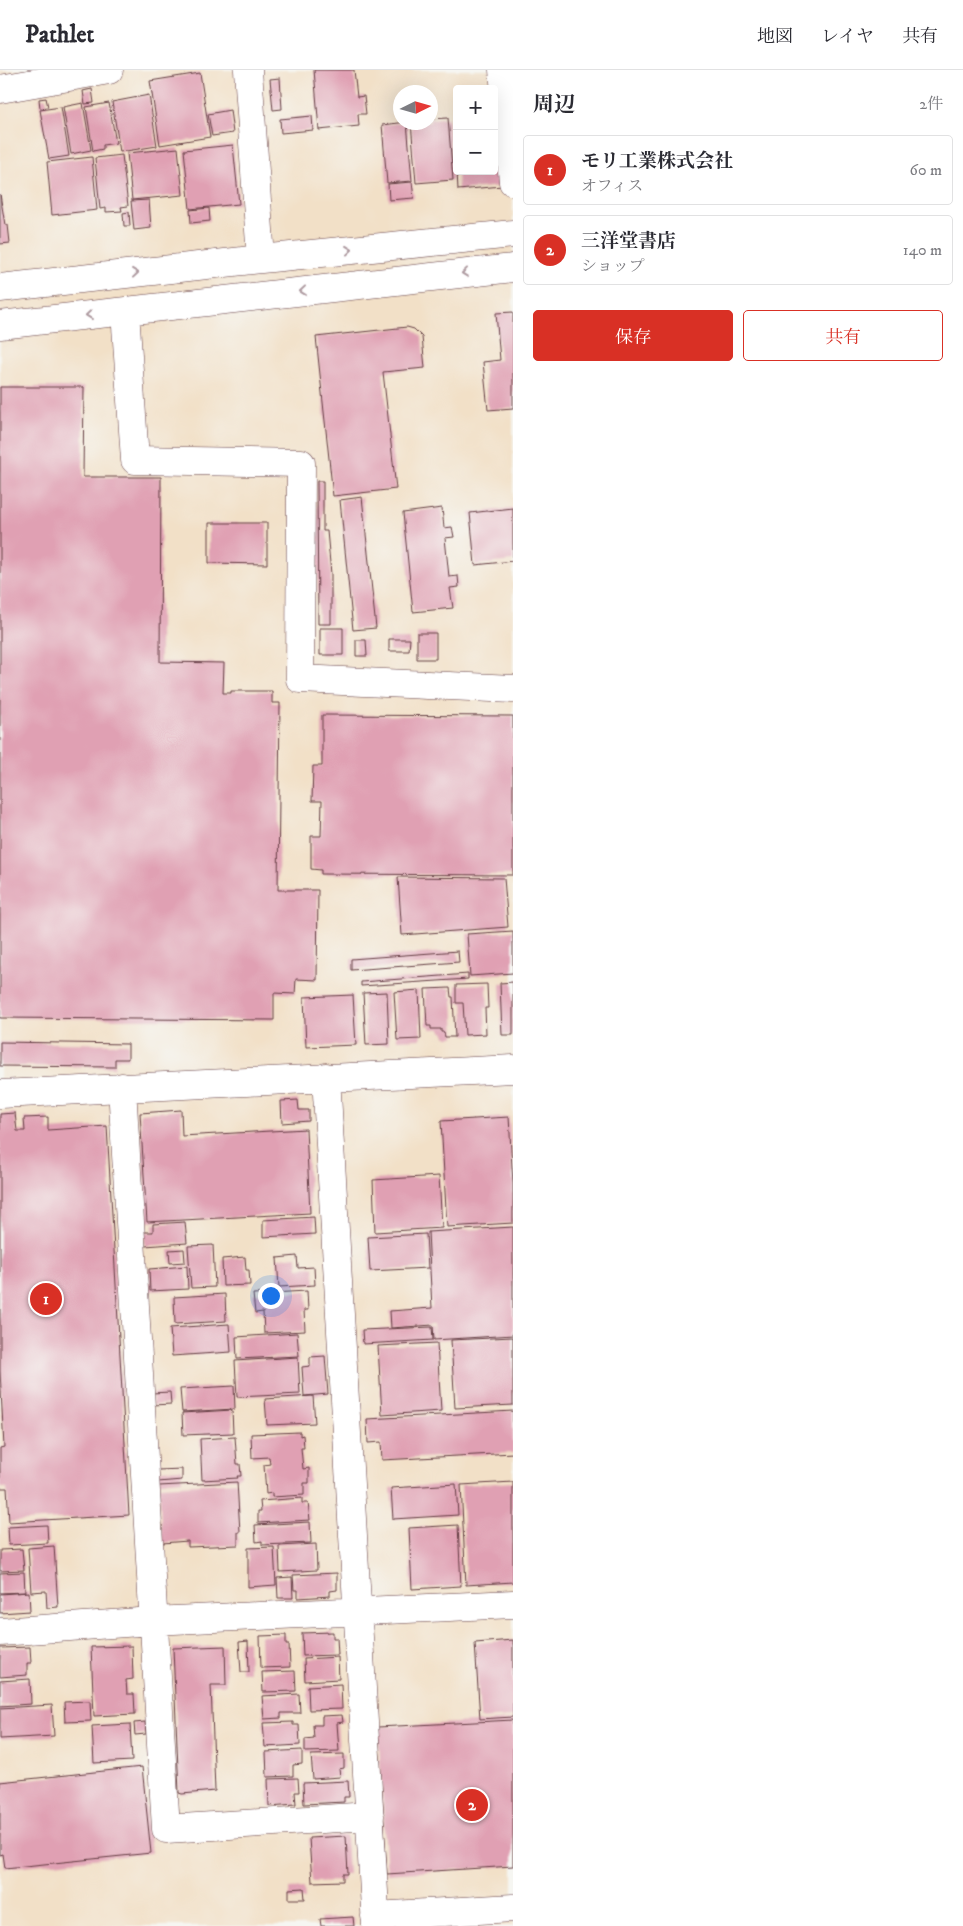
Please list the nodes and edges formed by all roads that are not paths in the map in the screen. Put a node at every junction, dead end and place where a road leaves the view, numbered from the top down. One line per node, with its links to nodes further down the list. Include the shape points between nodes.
1 (109, 70): 4 (street)
2 (248, 70): 8 (street)
3 (503, 70): 6 (street)
4 (35, 76): 5 (street)
5 (0, 89)
6 (513, 182)
7 (513, 234): 8 (street, one-way to 7)
8 (260, 259): 10 (street, one-way to 8)
9 (513, 268): 11 (street, one-way to 11)
10 (0, 288)
11 (126, 311): 12 (street, one-way to 12); 13 (street, via 135,460 301,463 300,679)
12 (0, 325)
13 (513, 688)
14 (513, 1069): 15 (street)
15 (326, 1077): 16 (street); 19 (street)
16 (122, 1087): 17 (street); 20 (street)
17 (0, 1094)
18 (513, 1604): 19 (street)
19 (358, 1611): 20 (street); 22 (street)
20 (153, 1622): 21 (street); 22 (street, via 166,1829)
21 (0, 1632)
22 (370, 1816): 24 (street)
23 (513, 1908): 24 (street)
24 (376, 1921)

